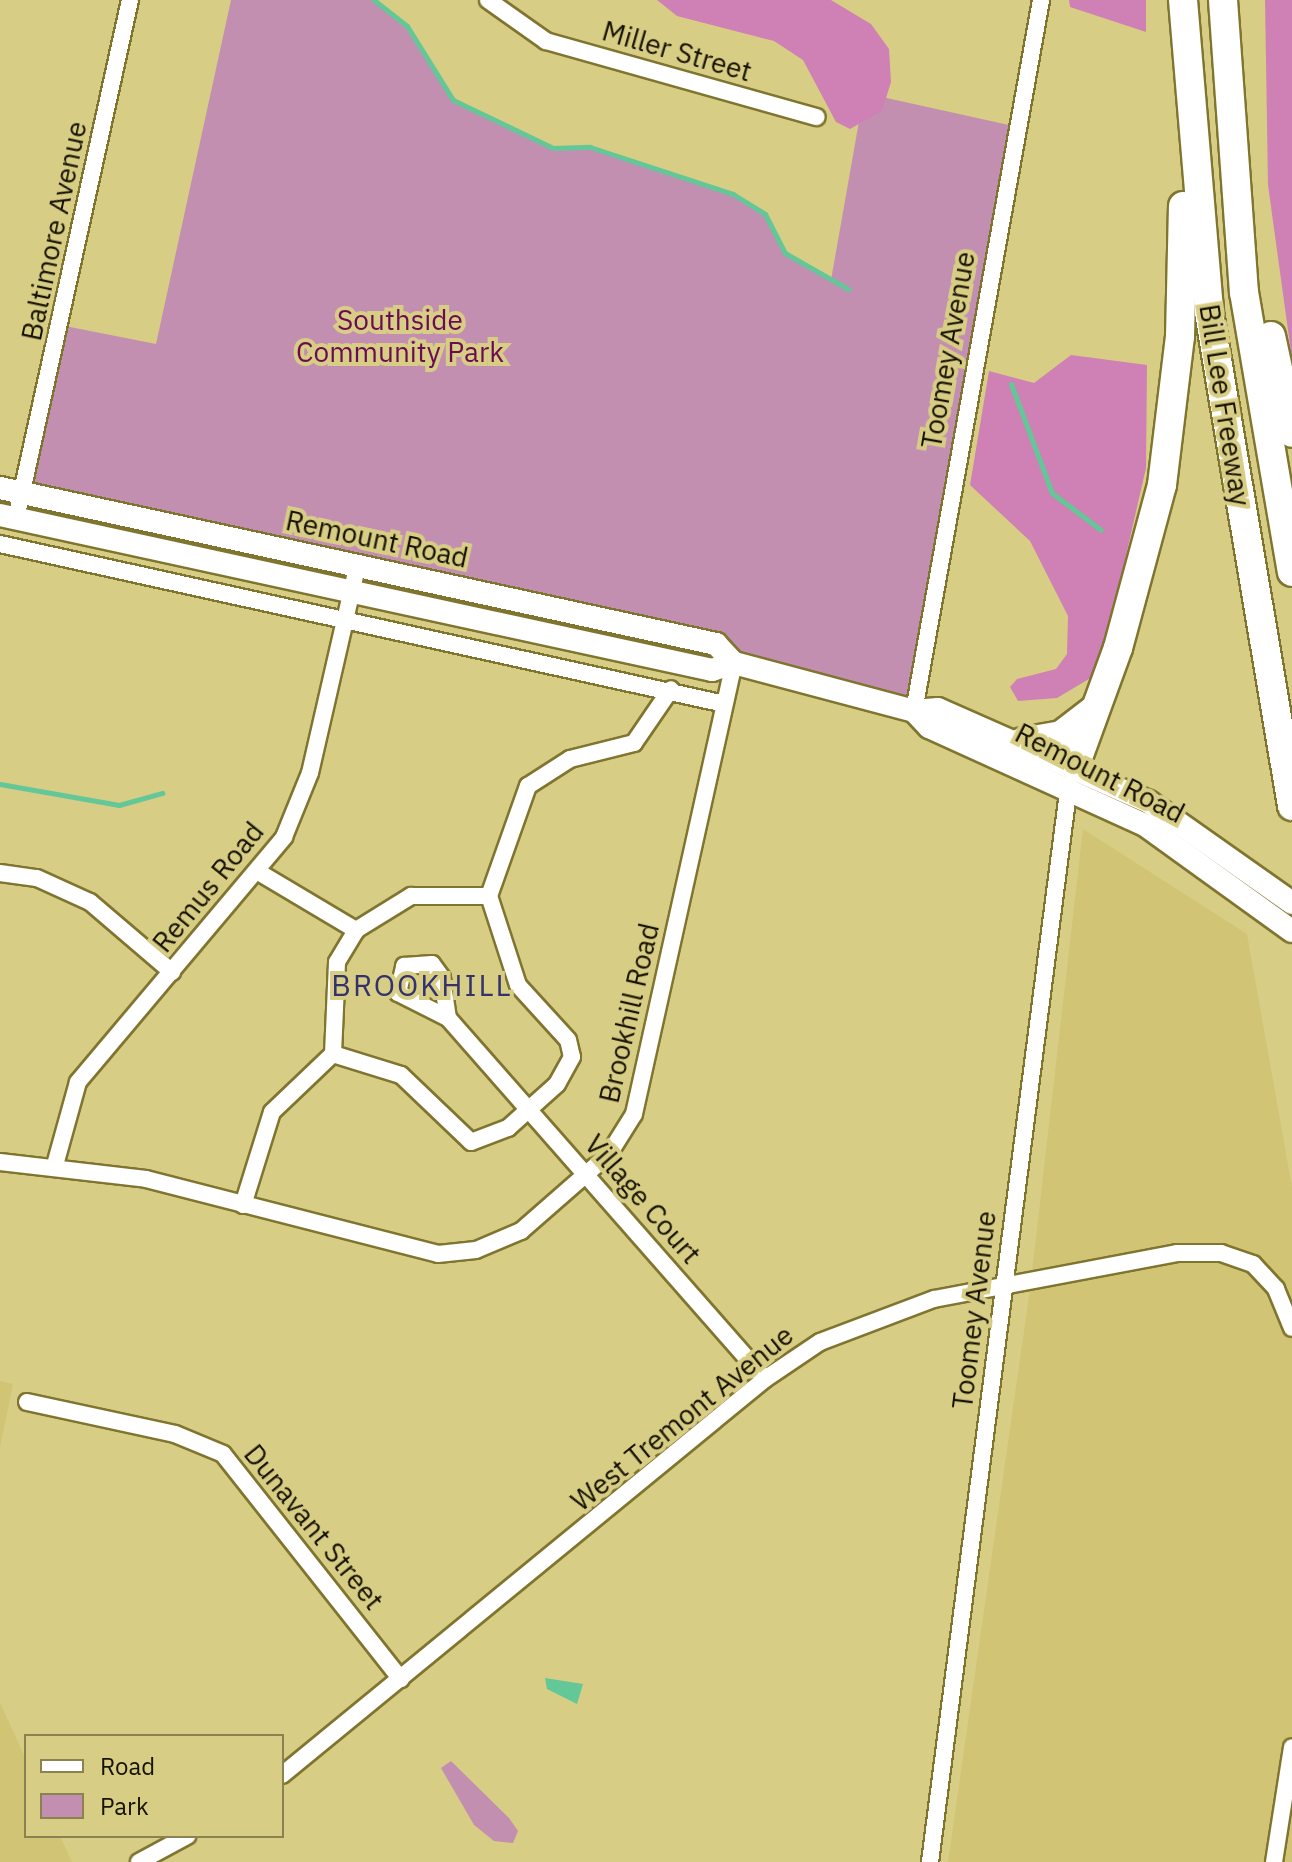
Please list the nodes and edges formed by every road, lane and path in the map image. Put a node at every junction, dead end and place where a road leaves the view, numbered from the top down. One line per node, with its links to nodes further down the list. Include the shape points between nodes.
1 (130, 0): 11 (street, Baltimore Avenue)
2 (488, 0): 8 (street, Miller Street, via 546,41)
3 (1041, 0): 22 (street, Toomey Avenue)
4 (1183, 0): 7 (highway, Bill Lee Freeway)
5 (1223, 0): 6 (highway, Bill Lee Freeway)
6 (1224, 69): 9 (highway); 15 (highway, Bill Lee Freeway, via 1244,292)
7 (1189, 77): 21 (highway, via 1170,438); 25 (highway, Bill Lee Freeway, via 1209,312)
8 (817, 117)
9 (1292, 433)
10 (0, 488): 11 (main road, Remount Road)
11 (23, 492): 12 (street, Baltimore Avenue); 14 (main road, Remount Road)
12 (8, 517): 16 (main road, Remount Road)
13 (0, 544): 17 (street)
14 (357, 567): 16 (street, Remus Road); 18 (main road, Remount Road, via 716,644)
15 (1292, 572)
16 (352, 592): 17 (street, Remus Road); 18 (main road, Remount Road, via 712,670)
17 (345, 618): 19 (street); 27 (street, Remus Road, via 299,806)
18 (734, 663): 20 (street, Brookhill Road); 22 (main road, Remount Road)
19 (671, 689): 20 (street); 28 (street, via 634,743 570,759 528,786)
20 (725, 704): 38 (street, Brookhill Road, via 638,1103 616,1145)
21 (1098, 705): 23 (highway, via 1069,731); 24 (highway)
22 (914, 711): 23 (main road, Remount Road, via 938,709); 24 (main road, Remount Road, via 929,727)
23 (1022, 742): 24 (main road, Remount Road)
24 (1072, 776): 29 (main road, Remount Road, via 1149,802 1247,866); 31 (main road, Remount Road, via 1183,848); 40 (street, Toomey Avenue)
25 (1292, 806)
26 (0, 873): 32 (street, via 37,878 90,902)
27 (260, 873): 30 (street); 32 (street, Remus Road)
28 (489, 896): 30 (street, via 411,896); 35 (street, via 518,985 571,1050 569,1066)
29 (1292, 903)
30 (356, 930): 34 (street, via 337,962)
31 (1292, 931)
32 (172, 972): 37 (street, Remus Road, via 78,1082)
33 (448, 1018): 35 (street, Village Court)
34 (333, 1054): 35 (street, via 401,1075 471,1142 498,1134); 39 (street, via 272,1112)
35 (531, 1111): 38 (street, Village Court)
36 (0, 1162): 37 (street, Brookhill Road)
37 (55, 1165): 39 (street, Brookhill Road)
38 (587, 1175): 39 (street, Brookhill Road, via 521,1231 451,1254); 42 (street, Village Court)
39 (243, 1205)
40 (1009, 1282): 41 (street, West Tremont Avenue, via 1143,1257 1221,1253 1266,1275); 42 (street, West Tremont Avenue, via 886,1314 820,1342); 50 (street, Toomey Avenue)
41 (1292, 1328)
42 (765, 1379): 44 (street, West Tremont Avenue)
43 (27, 1402): 44 (street, Dunavant Street, via 175,1434 223,1454)
44 (401, 1679): 46 (street, West Tremont Avenue)
45 (1292, 1747): 51 (street)
46 (284, 1773)
47 (184, 1838): 48 (street)
48 (157, 1858): 49 (street)
49 (139, 1862)
50 (930, 1862)
51 (1274, 1862)

